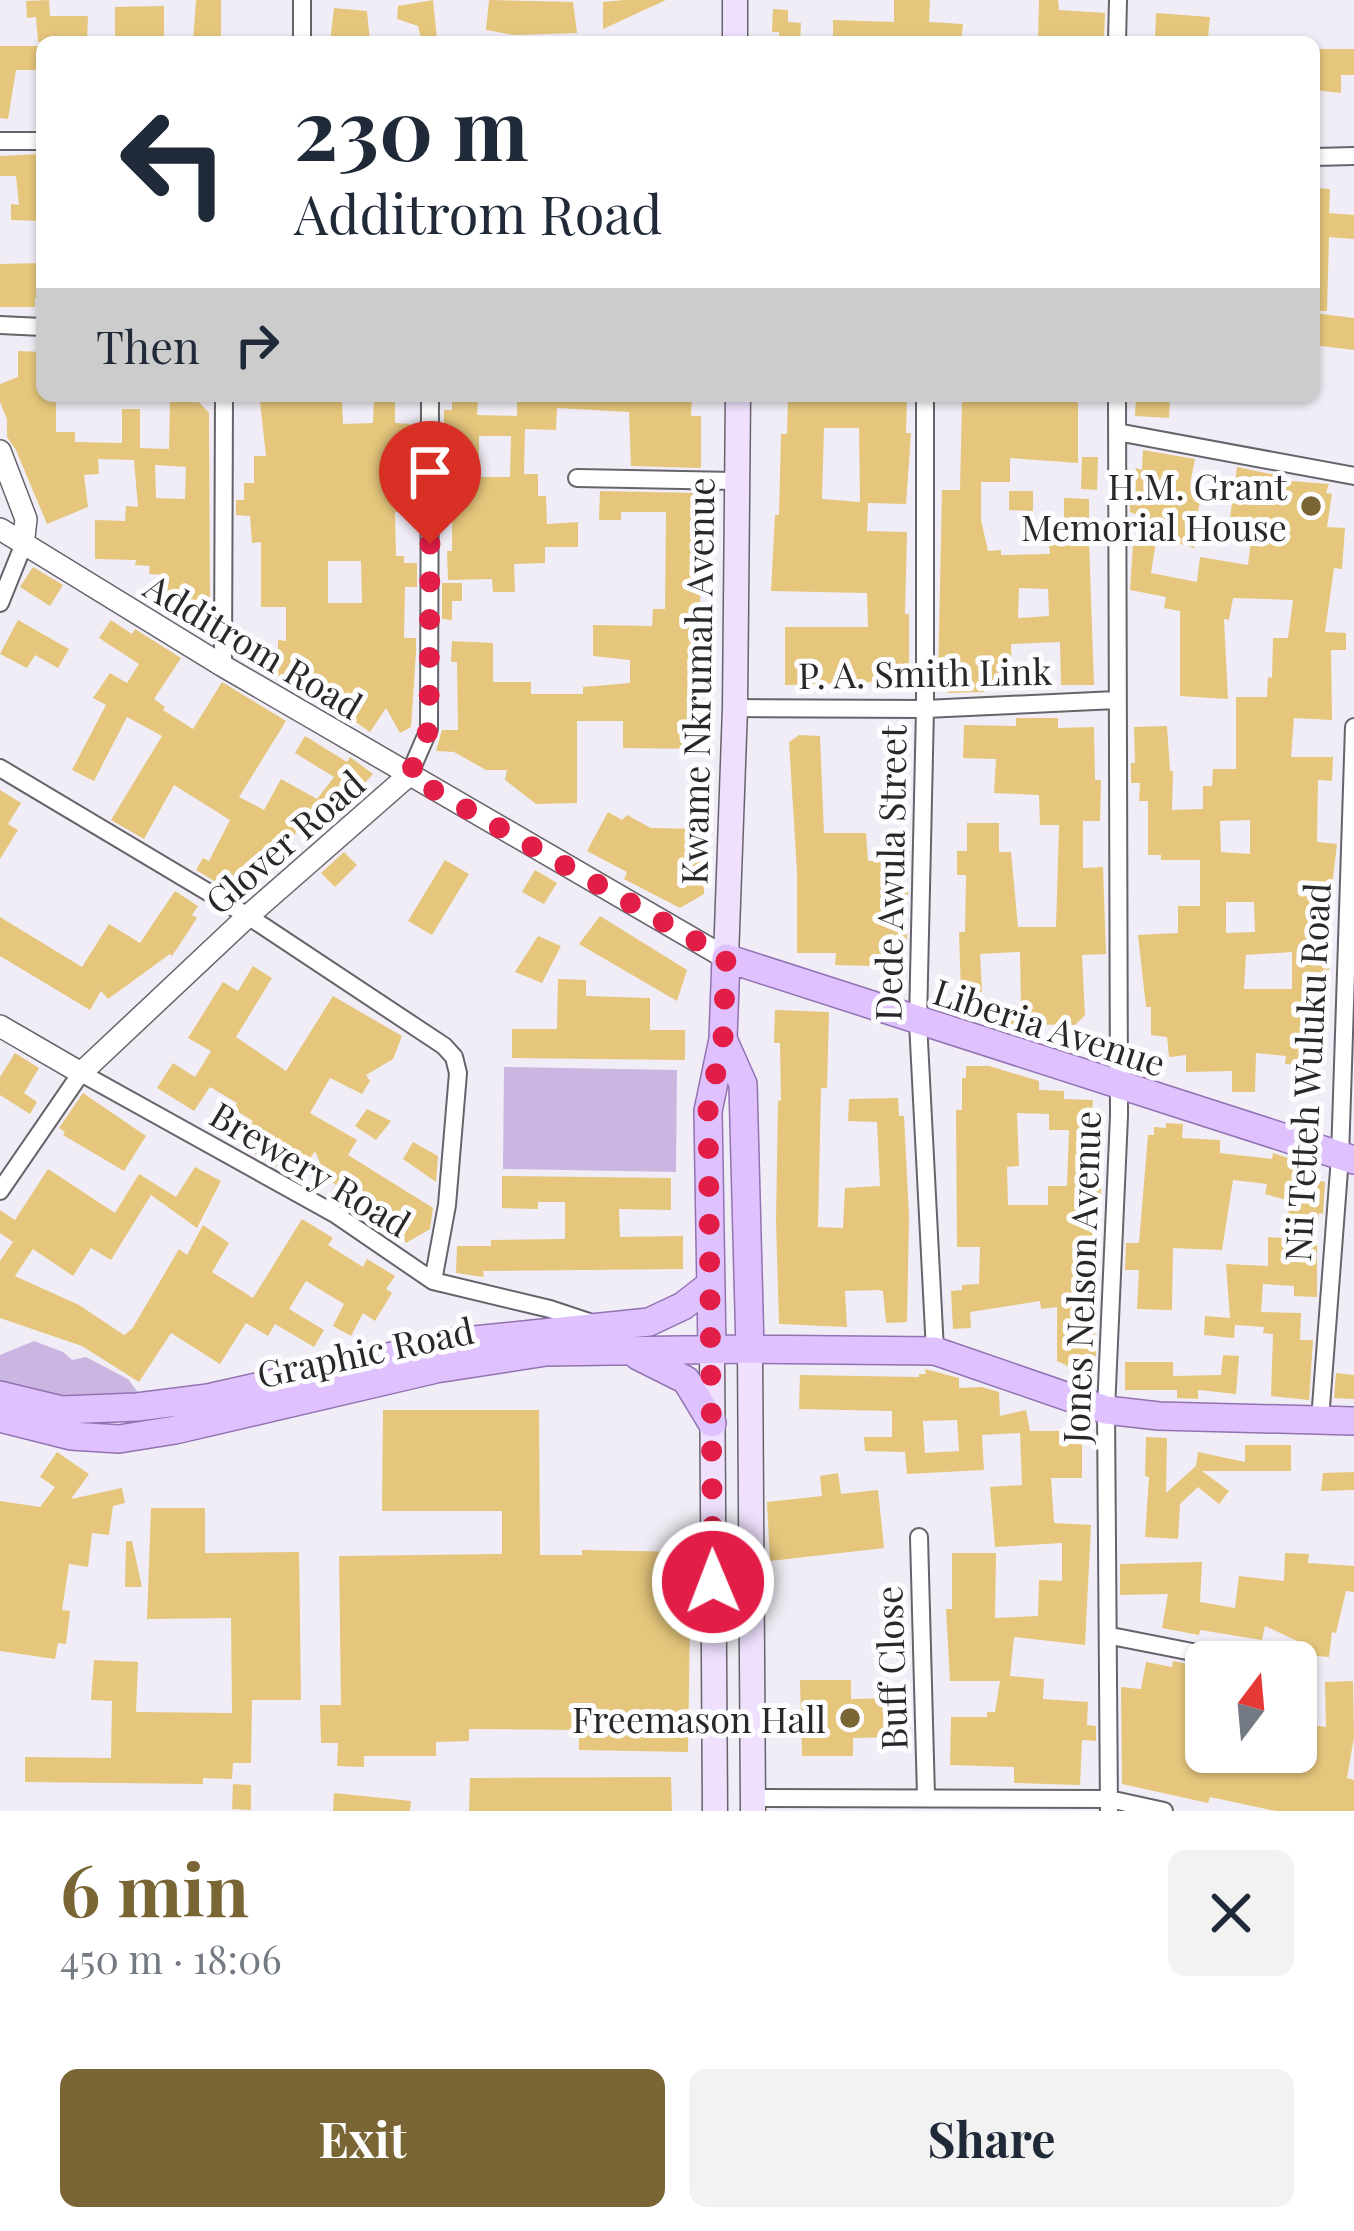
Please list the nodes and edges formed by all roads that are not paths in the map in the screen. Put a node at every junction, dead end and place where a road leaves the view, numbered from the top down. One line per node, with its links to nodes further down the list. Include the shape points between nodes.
1 (302, 0): 4 (street)
2 (735, 0): 5 (main road)
3 (1118, 0): 6 (street)
4 (302, 36)
5 (735, 36)
6 (1117, 36)
7 (0, 141): 8 (street)
8 (36, 142)
9 (1320, 157): 10 (street)
10 (1354, 157)
11 (0, 326): 12 (street)
12 (36, 327)
13 (224, 402): 26 (street)
14 (430, 402): 32 (street, Glover Road, via 429,729)
15 (738, 402): 22 (main road, Kwame Nkrumah Avenue)
16 (925, 402): 29 (street, Dede Awula Street)
17 (1117, 402): 18 (street, Jones Nelson Avenue)
18 (1118, 432): 20 (street); 27 (street, Jones Nelson Avenue)
19 (3, 467): 24 (street, via 26,519)
20 (1354, 476)
21 (577, 478): 22 (street)
22 (735, 481): 28 (main road, Kwame Nkrumah Avenue)
23 (0, 530): 24 (street, Additrom Road)
24 (23, 546): 25 (street); 26 (street, Additrom Road)
25 (0, 603)
26 (223, 666): 32 (street, Additrom Road)
27 (1116, 700): 29 (street, P. A. Smith Link); 39 (street, Jones Nelson Avenue)
28 (735, 708): 29 (street, P. A. Smith Link); 34 (main road, Kwame Nkrumah Avenue)
29 (925, 709): 35 (street, Dede Awula Street)
30 (1354, 727): 40 (street, Nii Tetteh Wuluku Road)
31 (0, 768): 33 (street)
32 (409, 776): 33 (street, Glover Road); 34 (street, Additrom Road)
33 (248, 916): 38 (street, Glover Road); 42 (street, via 454,1057 447,1205)
34 (726, 958): 35 (main road, Liberia Avenue); 37 (main road, Kwame Nkrumah Avenue)
35 (918, 1022): 39 (main road, Liberia Avenue); 47 (street, Dede Awula Street)
36 (0, 1026): 38 (street, Brewery Road)
37 (723, 1039): 43 (main road, Kwame Nkrumah Avenue, via 708,1111); 46 (main road, Kwame Nkrumah Avenue, via 743,1084)
38 (81, 1073): 41 (street, Glover Road); 42 (street, Brewery Road, via 335,1214)
39 (1117, 1085): 40 (main road, Liberia Avenue); 50 (street, Jones Nelson Avenue)
40 (1347, 1158): 52 (street, Nii Tetteh Wuluku Road)
41 (0, 1191)
42 (433, 1281): 44 (street, Brewery Road)
43 (710, 1285): 44 (main road, Graphic Road, via 662,1318); 45 (main road, Kwame Nkrumah Avenue)
44 (603, 1327): 49 (main road, Graphic Road, via 454,1342 137,1407 62,1409)
45 (712, 1349): 46 (main road, Graphic Road); 48 (main road, Graphic Road); 54 (main road, Kwame Nkrumah Avenue)
46 (750, 1349): 47 (main road, Graphic Road); 59 (main road, Kwame Nkrumah Avenue)
47 (935, 1351): 50 (main road, Graphic Road)
48 (629, 1352): 51 (main road, Graphic Road, via 546,1352 436,1369 119,1439); 54 (main road, via 686,1380)
49 (0, 1394)
50 (1106, 1410): 52 (main road, Graphic Road); 56 (street, Jones Nelson Avenue)
51 (0, 1418)
52 (1319, 1420): 53 (main road, Graphic Road)
53 (1354, 1420)
54 (712, 1423): 61 (main road, Kwame Nkrumah Avenue)
55 (919, 1537): 58 (street, Buff Close)
56 (1111, 1636): 57 (street); 60 (street, Jones Nelson Avenue)
57 (1185, 1651)
58 (926, 1796): 59 (street); 60 (street)
59 (754, 1805)
60 (1109, 1805): 62 (street)
61 (716, 1811)
62 (1164, 1811)

